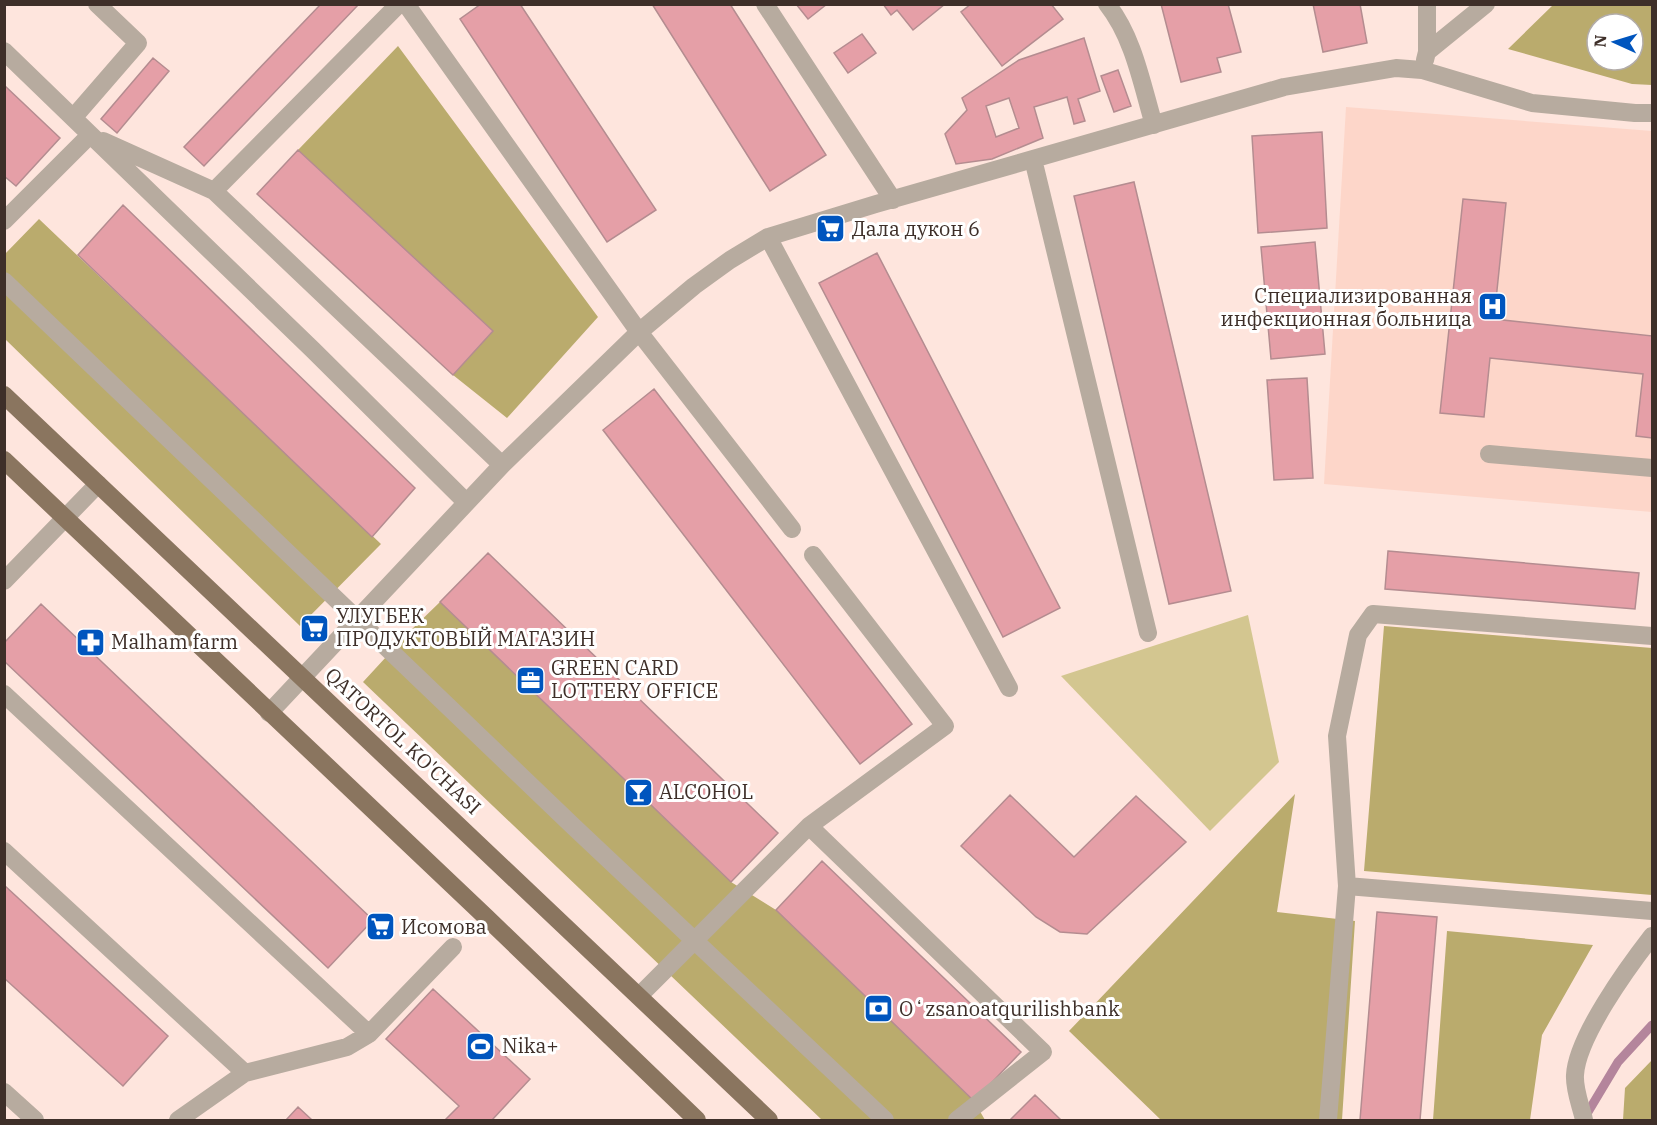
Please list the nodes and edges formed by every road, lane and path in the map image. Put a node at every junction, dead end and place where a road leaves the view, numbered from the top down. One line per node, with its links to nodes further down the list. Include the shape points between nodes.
1 (97, 4): 12 (street, via 138,44)
2 (399, 4): 16 (street)
3 (406, 4): 21 (street)
4 (765, 4): 17 (street)
5 (1107, 4): 13 (street, via 1125,34)
6 (1427, 4): 9 (street)
7 (1486, 4): 9 (street)
8 (4, 51): 12 (street)
9 (1427, 52): 10 (street)
10 (1422, 70): 11 (street, via 1532,103); 13 (street, via 1396,68 1284,87)
11 (1653, 113)
12 (73, 118): 14 (street)
13 (1154, 125): 15 (street)
14 (90, 135): 16 (street); 18 (street); 28 (street)
15 (1033, 159): 17 (street); 34 (street)
16 (214, 191): 25 (street)
17 (893, 200): 19 (street)
18 (6, 218)
19 (768, 237): 21 (street, via 694,286); 37 (street)
20 (4, 281): 33 (street)
21 (639, 332): 25 (street); 30 (street)
22 (4, 395): 27 (main road, QATORTOL KO'CHASI)
23 (1489, 454): 26 (street)
24 (4, 460): 29 (main road)
25 (502, 465): 28 (street)
26 (1653, 468)
27 (98, 484): 29 (street); 36 (main road, QATORTOL KO'CHASI)
28 (466, 502): 33 (street)
29 (65, 518): 32 (street); 39 (main road)
30 (792, 529)
31 (813, 555): 40 (street, via 945,726)
32 (4, 580)
33 (358, 619): 36 (street); 45 (street)
34 (1148, 633)
35 (1653, 636): 42 (street, via 1373,614 1358,635 1337,736)
36 (302, 677): 39 (street); 47 (main road, QATORTOL KO'CHASI)
37 (1009, 688)
38 (4, 694): 48 (street)
39 (269, 713): 53 (main road)
40 (809, 826): 45 (street); 56 (street, via 1043,1052)
41 (4, 851): 49 (street)
42 (1347, 886): 43 (street); 57 (street)
43 (1653, 911)
44 (1653, 936): 58 (street, via 1629,966 1578,1056 1575,1079)
45 (696, 940): 47 (street); 55 (street)
46 (453, 947): 48 (street)
47 (639, 996): 54 (main road, QATORTOL KO'CHASI)
48 (369, 1034): 49 (street, via 346,1047)
49 (245, 1073): 52 (street)
50 (4, 1092): 51 (street)
51 (35, 1120)
52 (178, 1120)
53 (697, 1120)
54 (769, 1120)
55 (885, 1120)
56 (957, 1120)
57 (1328, 1120)
58 (1584, 1120)

